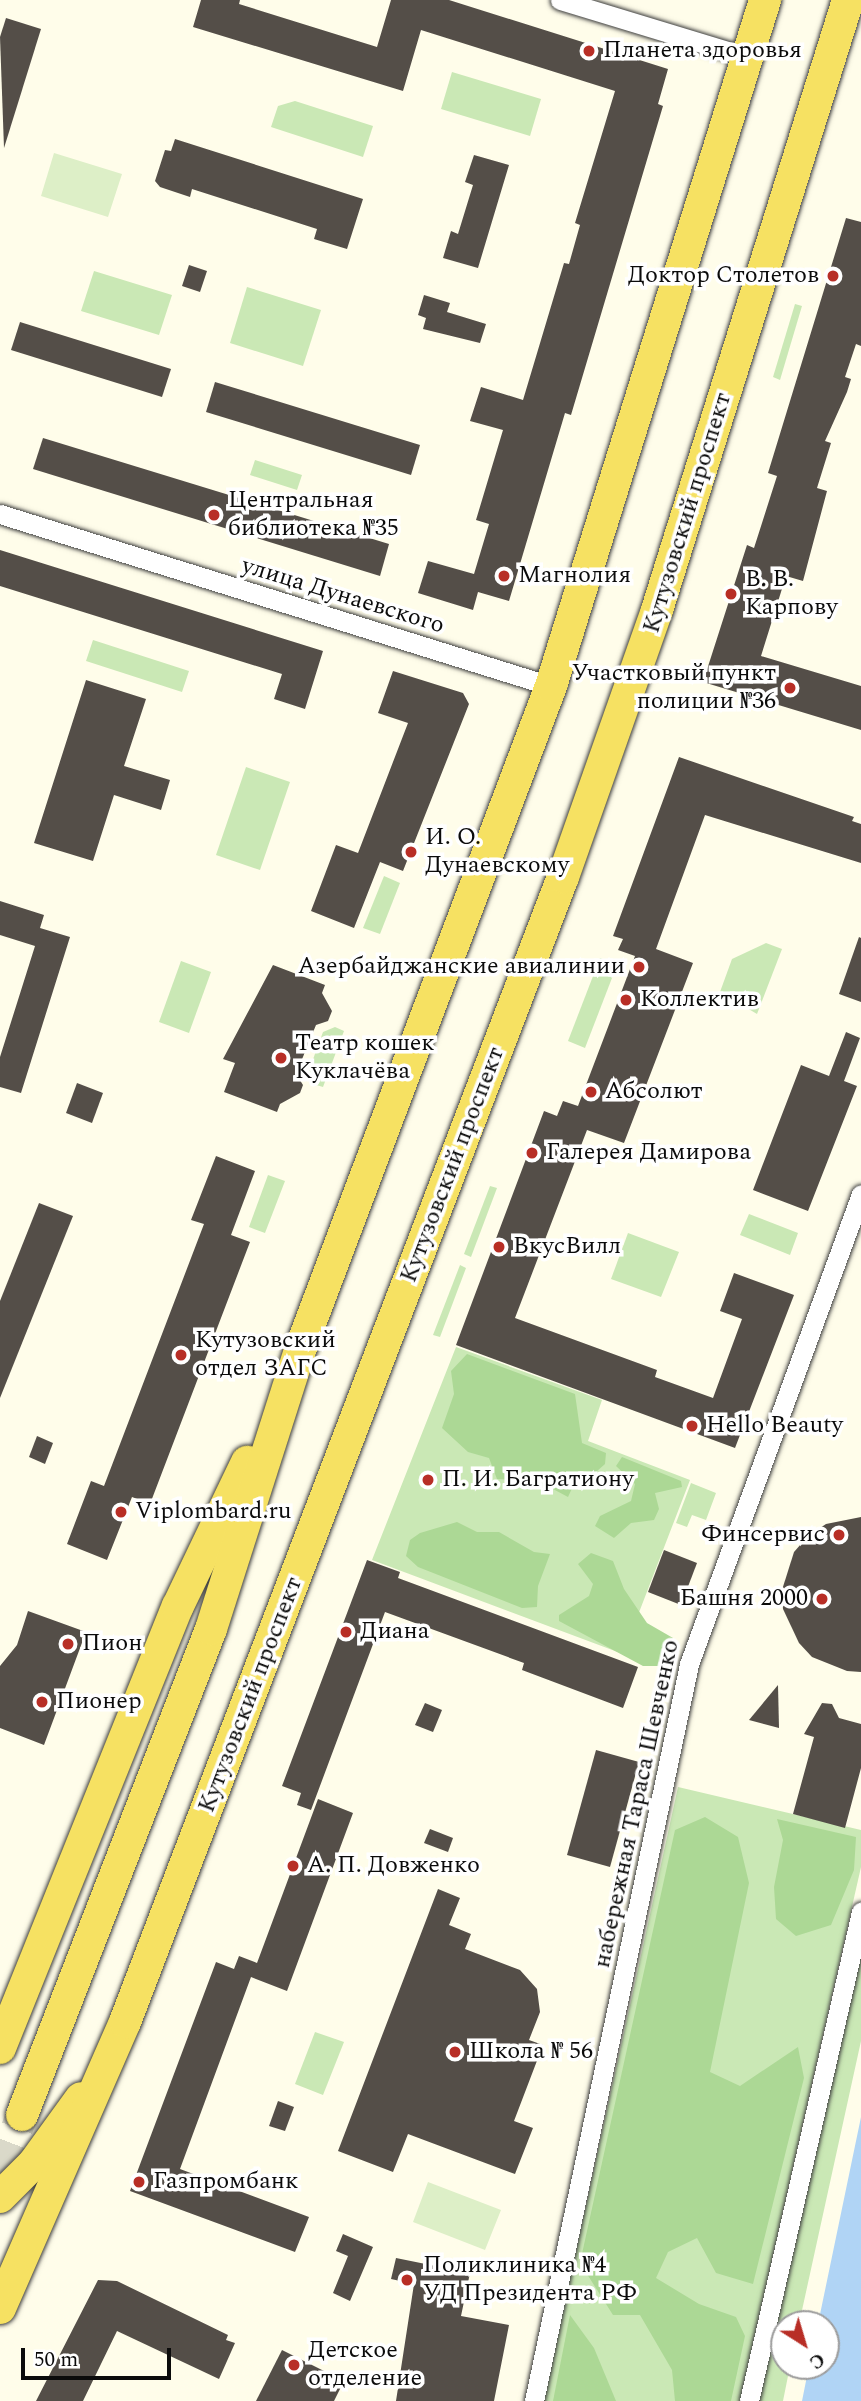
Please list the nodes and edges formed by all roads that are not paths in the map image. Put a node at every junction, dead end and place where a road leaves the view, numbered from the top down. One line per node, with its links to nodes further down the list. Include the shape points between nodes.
1 (560, 0): 4 (street)
2 (765, 0): 4 (main road)
3 (848, 0): 10 (main road, Кутузовский проспект, via 629,698)
4 (748, 57): 6 (main road)
5 (0, 514): 6 (street, улица Дунаевского)
6 (551, 686): 8 (main road)
7 (861, 1194): 15 (street, набережная Тараса Шевченко, via 689,1664)
8 (300, 1350): 11 (main road, via 178,1606); 12 (main road, via 211,1629)
9 (861, 1912): 16 (street)
10 (125, 2022): 13 (main road, via 69,2118); 14 (main road, Кутузовский проспект)
11 (0, 2048)
12 (22, 2115)
13 (0, 2197)
14 (0, 2308)
15 (534, 2401)
16 (749, 2401)

